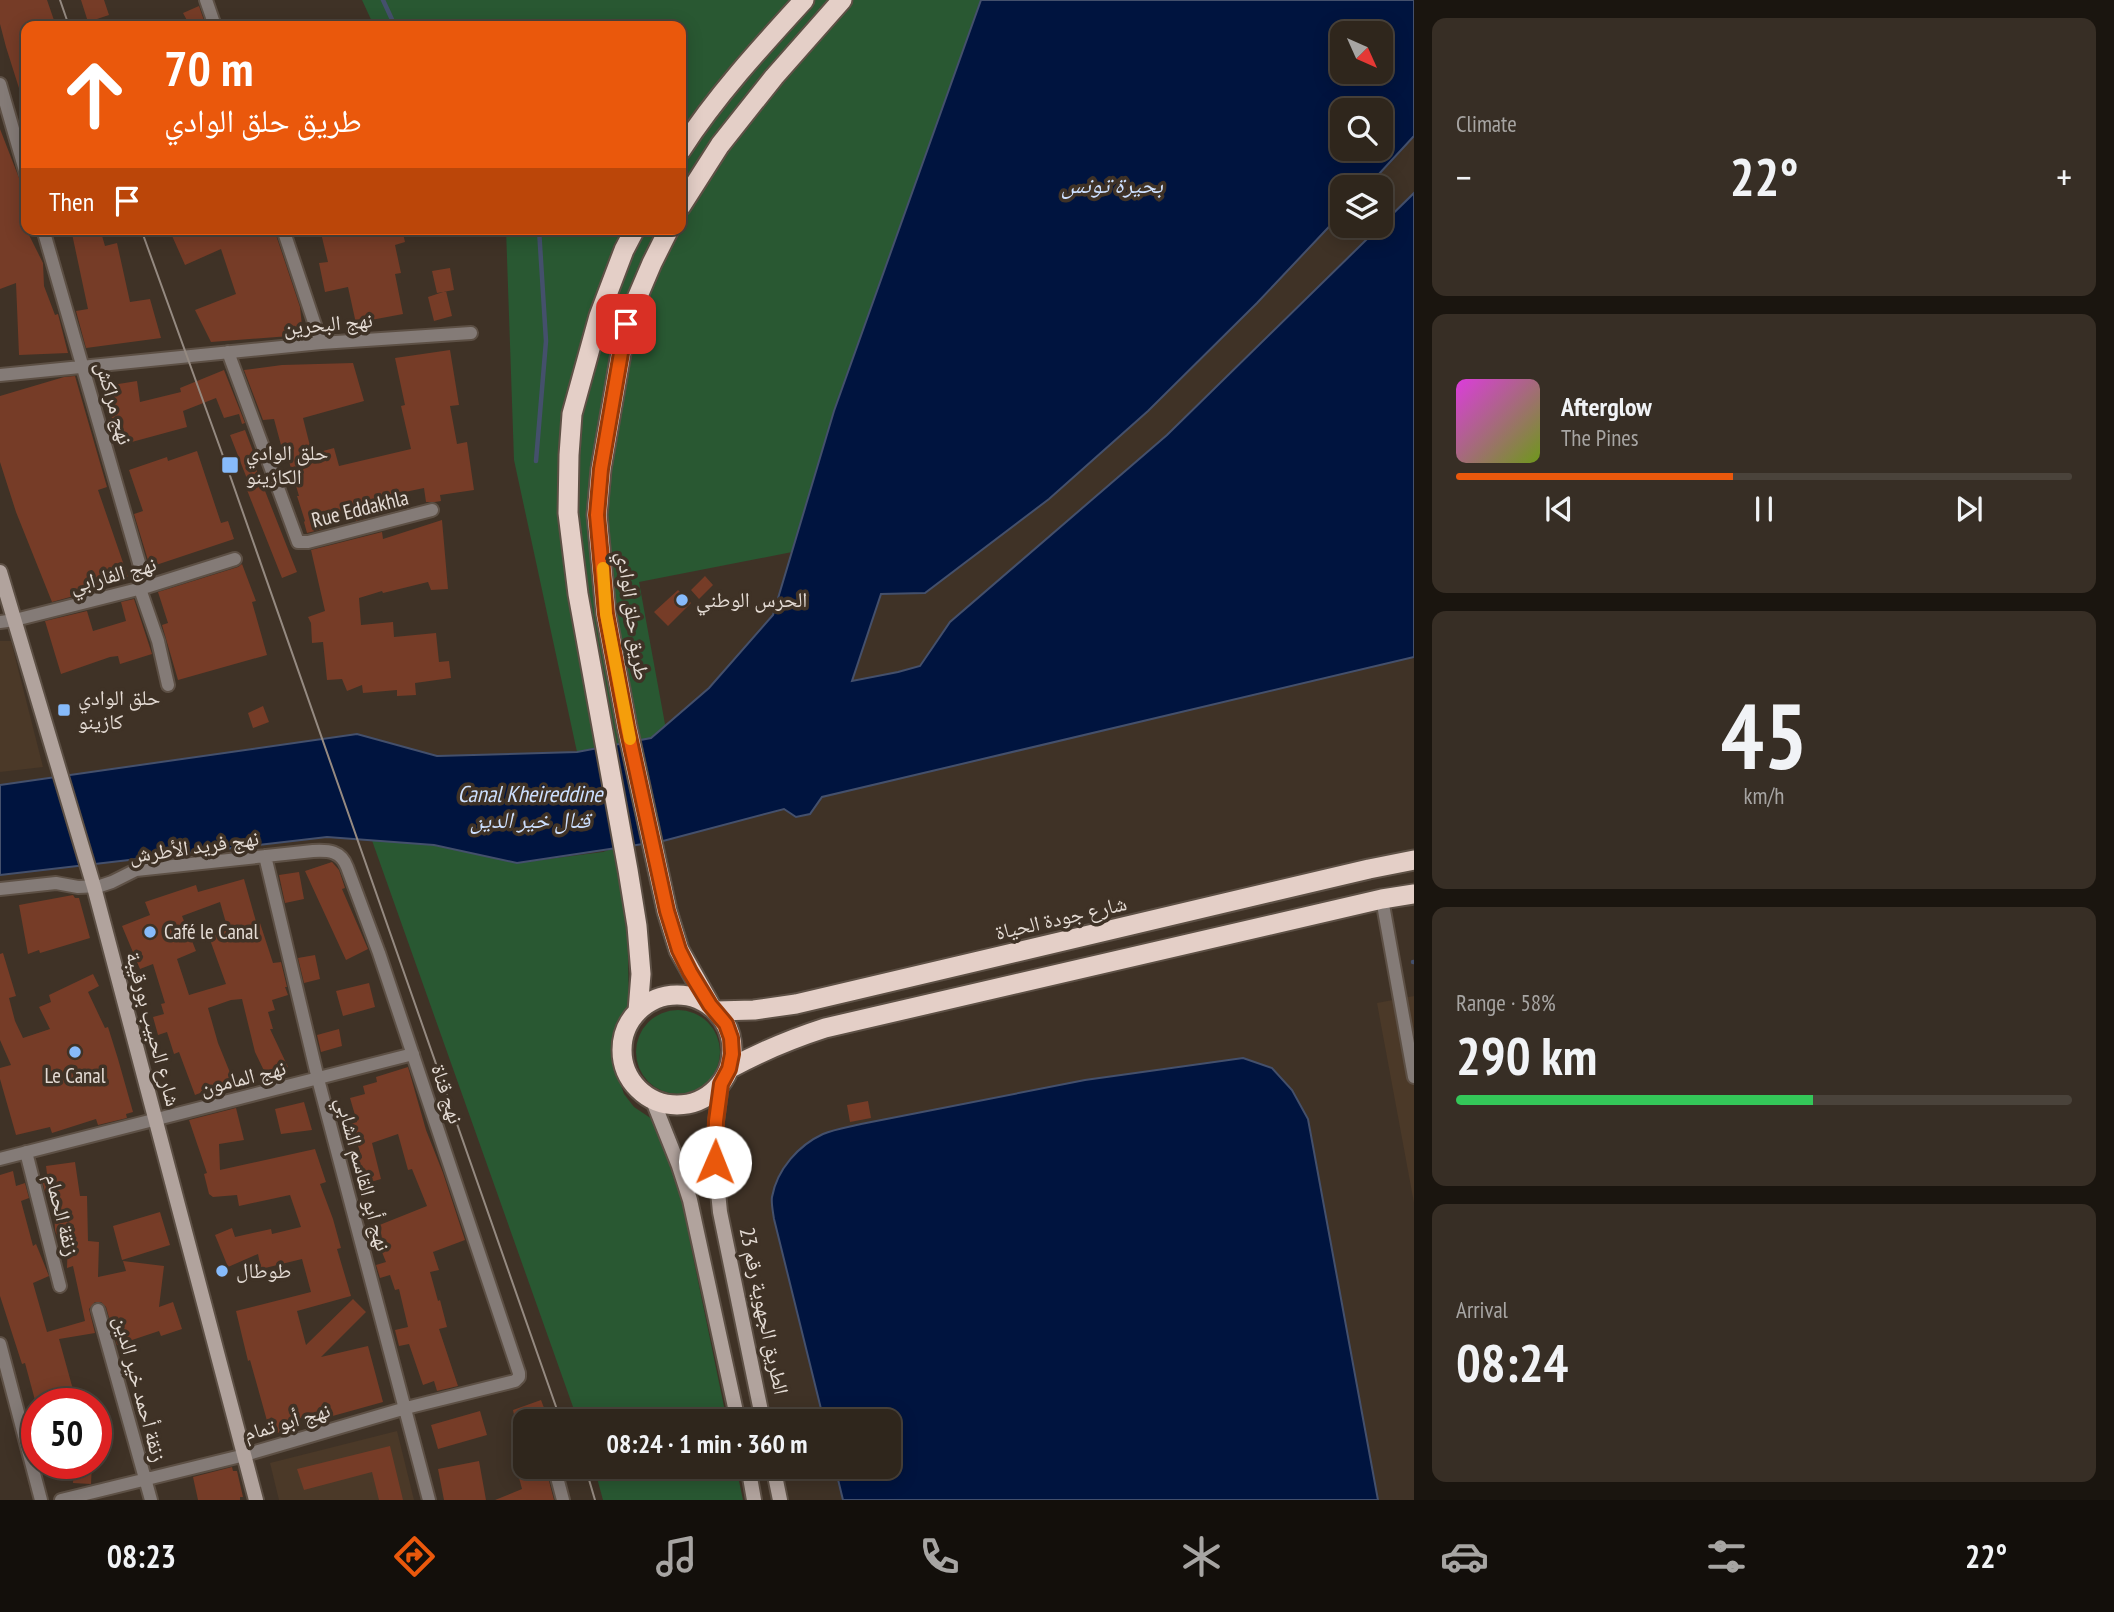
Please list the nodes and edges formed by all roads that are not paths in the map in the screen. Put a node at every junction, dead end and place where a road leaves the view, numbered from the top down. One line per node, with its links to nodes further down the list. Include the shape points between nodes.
1 (206, 0): 4 (street)
2 (804, 0): 7 (highway, via 750,58)
3 (842, 0): 9 (highway, via 720,145)
4 (213, 21)
5 (0, 84): 6 (street)
6 (5, 122): 8 (street)
7 (686, 142)
8 (21, 162)
9 (686, 198)
10 (45, 235): 17 (street, نهج مراكش)
11 (285, 235): 15 (street)
12 (632, 235): 34 (highway, via 599,316 572,414 568,513 640,954)
13 (666, 235): 33 (highway, طريق حلق الوادي, via 626,324 597,515 606,614 667,911 679,950)
14 (471, 333): 15 (street, نهج البحرين)
15 (321, 343): 16 (street, نهج البحرين)
16 (229, 352): 17 (street, نهج البحرين); 19 (street, Rue Eddakhla, via 298,542)
17 (84, 368): 18 (street, نهج البحرين); 22 (street, نهج مراكش)
18 (0, 375)
19 (432, 510)
20 (235, 559): 22 (street, نهج الفارابي)
21 (0, 572): 23 (main road, شارع الحبيب بورقيبة)
22 (143, 588): 23 (street, نهج الفارابي); 25 (street, نهج مراكش)
23 (15, 620): 24 (street, نهج الفارابي); 29 (main road, شارع الحبيب بورقيبة)
24 (0, 622)
25 (168, 685)
26 (313, 851): 27 (street, نهج فريد الأطرش); 35 (street, نهج قناة, via 331,851 344,860)
27 (265, 856): 29 (street, نهج فريد الأطرش, via 136,870 112,882); 38 (street, نهج أبو القاسم الشابي)
28 (1414, 860): 33 (highway, شارع جودة الحياة, via 796,1004 754,1010)
29 (93, 884): 30 (street, نهج فريد الأطرش); 40 (main road, شارع الحبيب بورقيبة)
30 (0, 889)
31 (1414, 894): 32 (highway)
32 (1382, 899): 36 (highway, via 825,1028 759,1053); 37 (street)
33 (713, 1008): 34 (highway, via 692,997 673,995); 36 (highway, الطريق الجهوية رقم 23, via 731,1038)
34 (638, 1011): 39 (highway, via 627,1025 622,1060 628,1077)
35 (413, 1054): 38 (street, نهج المامون); 46 (street, نهج قناة)
36 (725, 1077): 39 (highway, via 707,1097 690,1104 671,1106); 49 (main road, الطريق الجهوية رقم 23, via 716,1121 720,1212)
37 (1414, 1077)
38 (318, 1079): 40 (street, نهج المامون); 47 (street, نهج أبو القاسم الشابي)
39 (653, 1101): 48 (main road, via 690,1200)
40 (155, 1121): 41 (street, نهج المامون); 50 (main road, شارع الحبيب بورقيبة)
41 (26, 1152): 42 (street, نهج المامون); 43 (street, زنقة الحمام)
42 (0, 1159)
43 (60, 1286)
44 (98, 1310): 51 (street, زنقة أحمد خير الدين)
45 (0, 1344): 55 (street)
46 (519, 1374): 47 (street, نهج أبو تمام, via 515,1381)
47 (406, 1408): 50 (street, نهج أبو تمام); 59 (street, نهج أبو القاسم الشابي)
48 (735, 1409)
49 (761, 1409)
50 (244, 1455): 51 (street, نهج أبو تمام); 58 (main road, شارع الحبيب بورقيبة)
51 (145, 1479): 56 (street, نهج أبو تمام); 57 (street, زنقة أحمد خير الدين)
52 (557, 1479): 60 (street)
53 (750, 1479): 61 (main road)
54 (776, 1479): 62 (main road)
55 (41, 1500)
56 (61, 1500)
57 (150, 1500)
58 (256, 1500)
59 (429, 1500)
60 (563, 1500)
61 (754, 1500)
62 (780, 1500)

